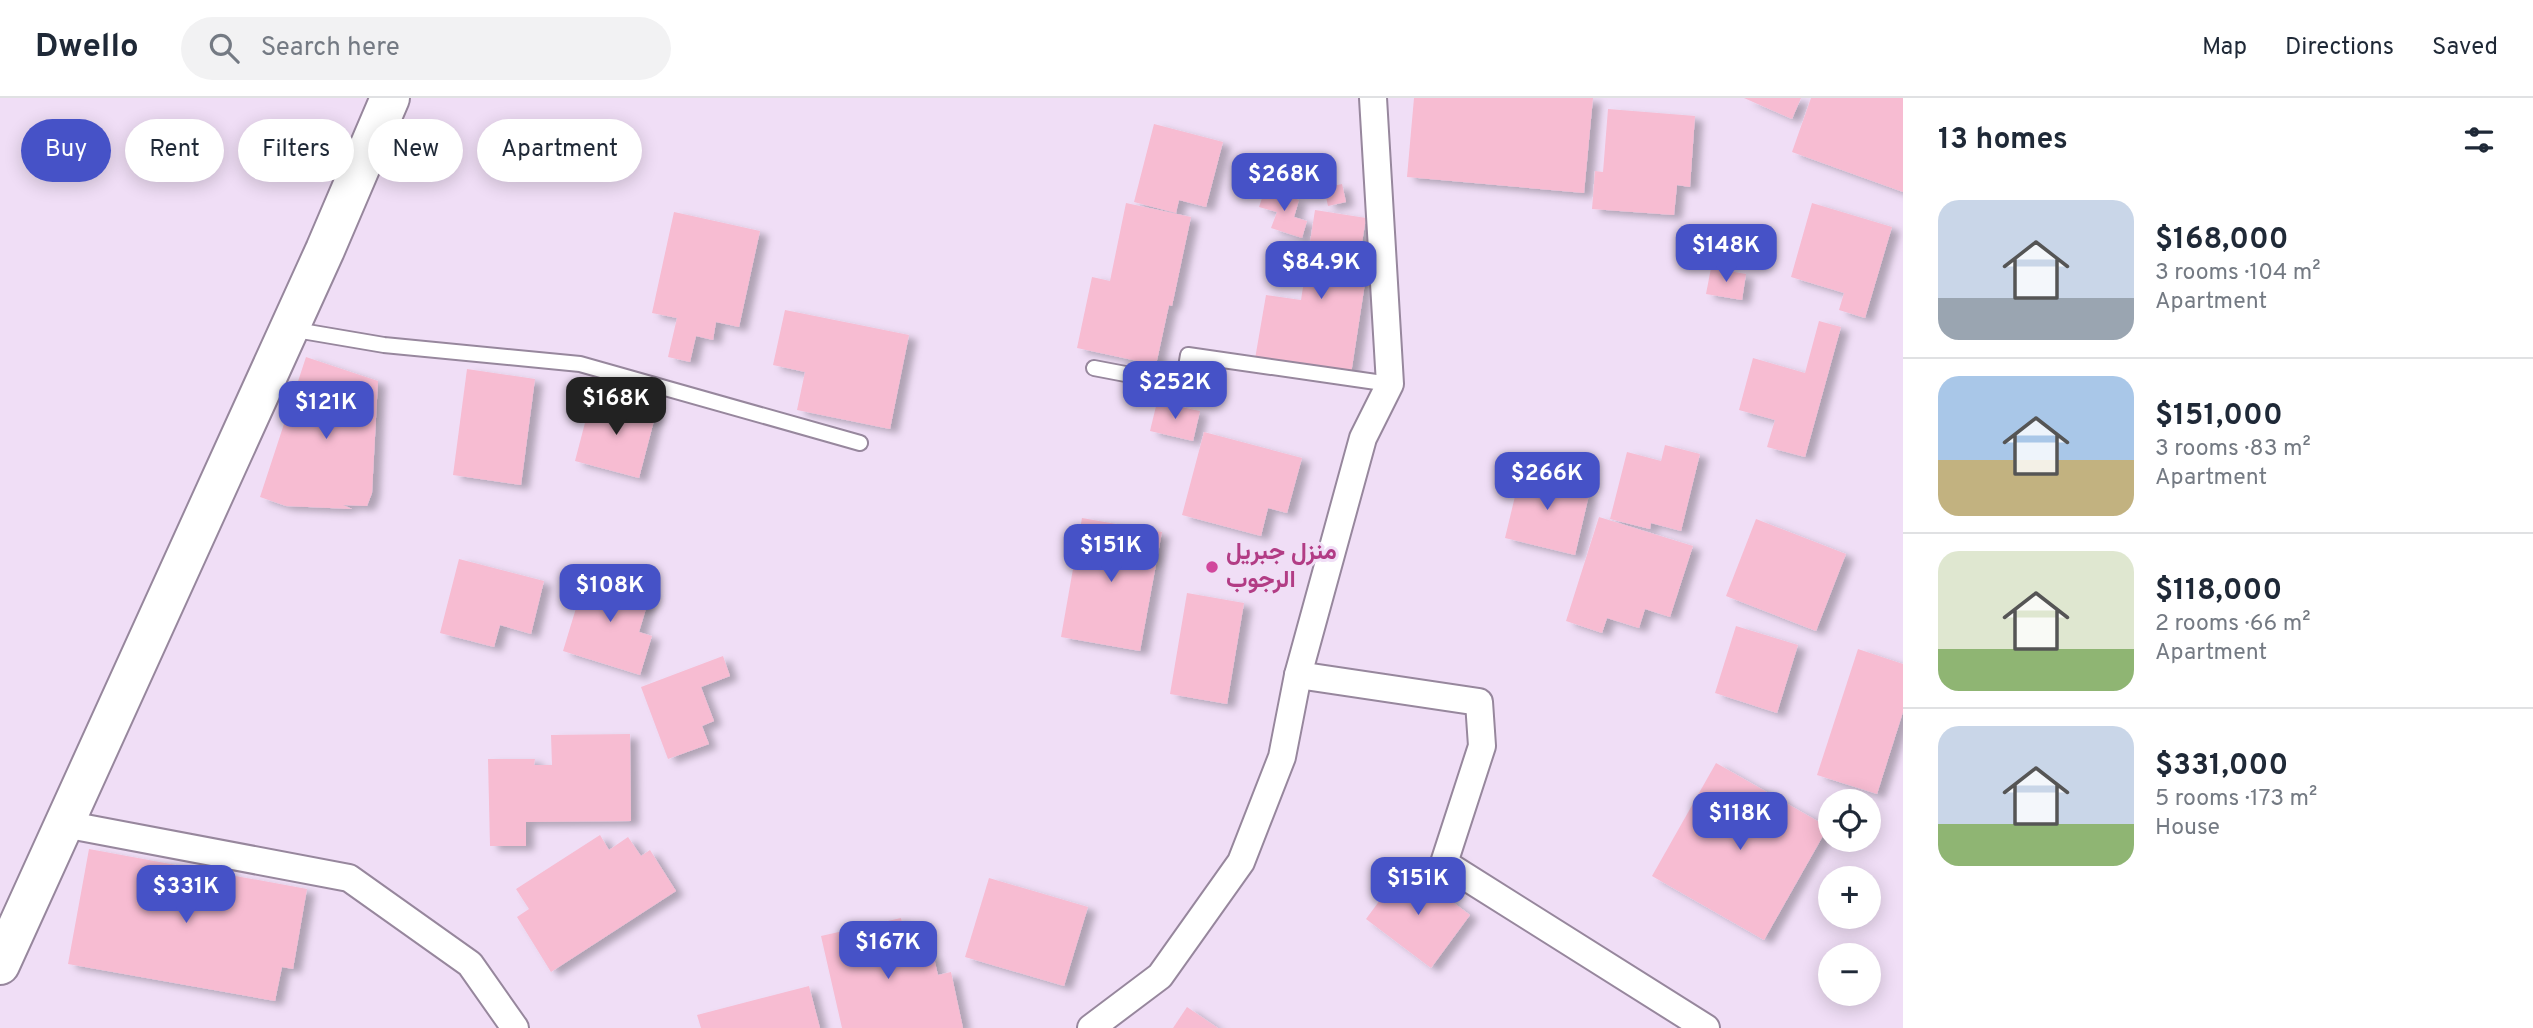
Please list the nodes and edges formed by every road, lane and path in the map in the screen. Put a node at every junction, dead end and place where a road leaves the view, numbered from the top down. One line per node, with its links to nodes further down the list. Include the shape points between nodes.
1 (390, 98): 3 (street)
2 (1373, 98): 5 (street)
3 (289, 329): 6 (lane, via 384,345 580,364); 8 (street)
4 (1094, 368): 5 (lane, via 1183,385 1188,355)
5 (1390, 384): 7 (street, via 1363,439)
6 (860, 443)
7 (1298, 675): 11 (street, via 1282,757 1241,862 1160,976); 12 (street, via 1479,702 1482,746 1444,863)
8 (64, 824): 9 (street); 10 (street, via 349,878 470,964)
9 (0, 965)
10 (514, 1028)
11 (1091, 1028)
12 (1706, 1028)

